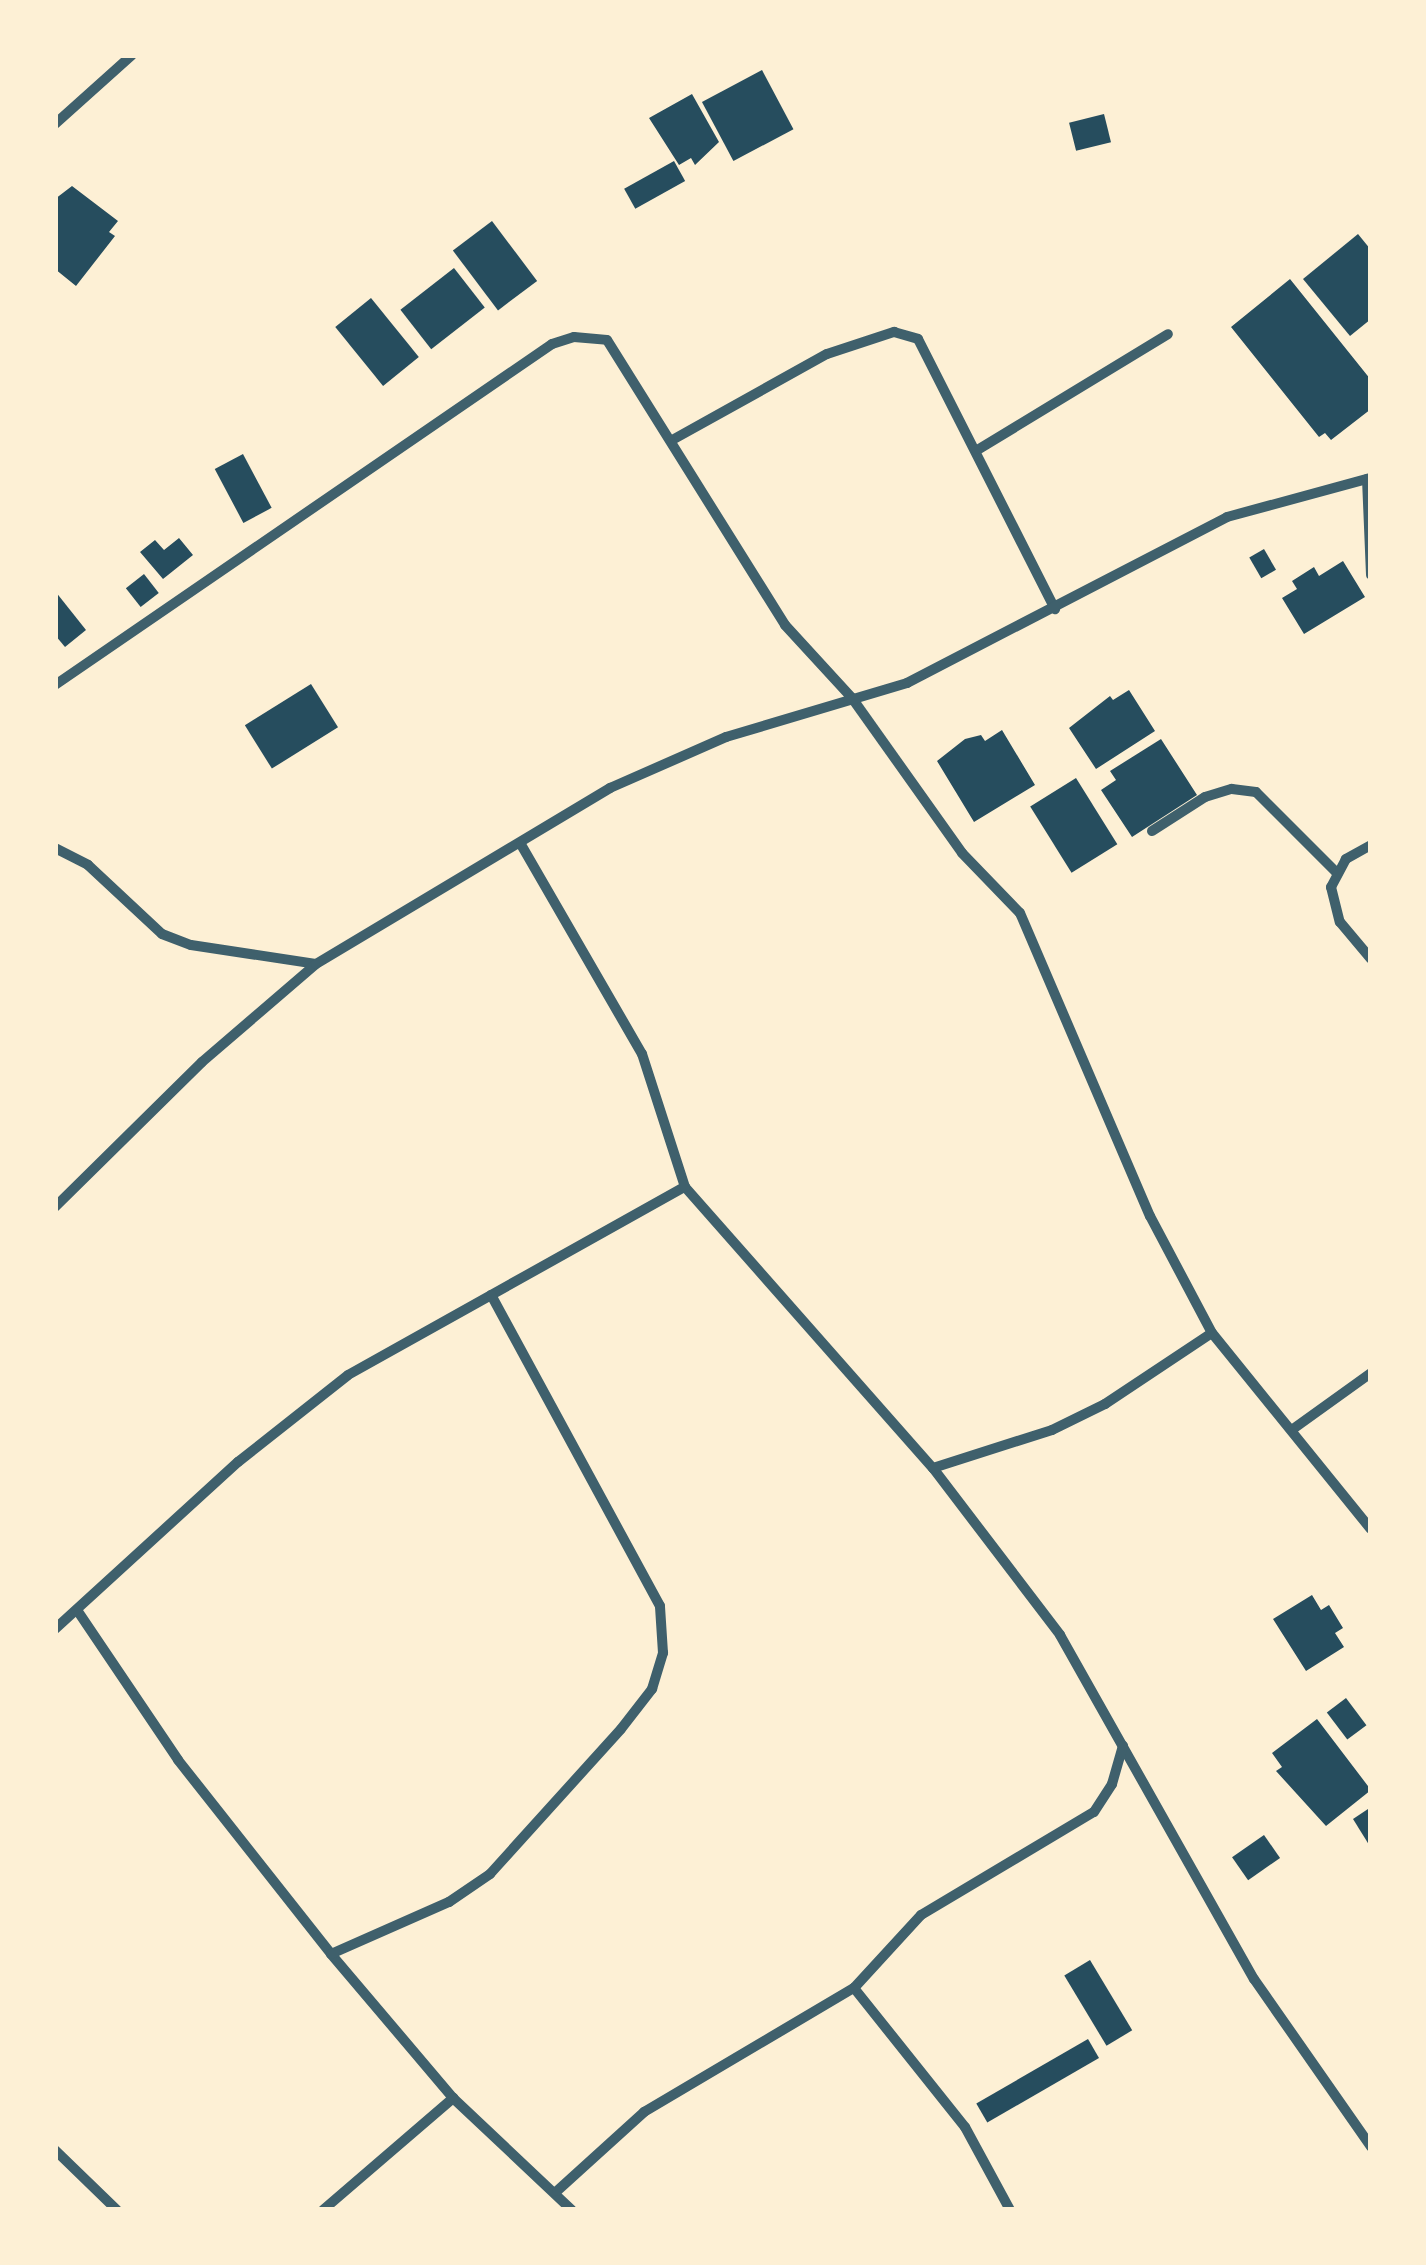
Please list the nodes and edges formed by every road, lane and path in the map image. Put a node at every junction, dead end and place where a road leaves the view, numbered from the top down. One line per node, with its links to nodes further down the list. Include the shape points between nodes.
1 (132, 55): 2 (street)
2 (55, 124)
3 (1168, 334): 5 (street)
4 (674, 439): 5 (street, via 827,354 894,332 918,339 928,350); 9 (street, via 607,340 584,336 552,344); 10 (street, via 785,625)
5 (978, 449): 8 (street)
6 (1369, 478): 7 (street); 8 (street, via 1227,517)
7 (1371, 575)
8 (1055, 609): 10 (street, via 907,683)
9 (55, 685)
10 (852, 698): 12 (street, via 672,758); 21 (street, via 962,853 1020,913 1150,1216)
11 (1152, 832): 15 (street, via 1204,797 1232,789 1256,792)
12 (521, 844): 17 (street); 18 (street, via 642,1054)
13 (1371, 845): 15 (street)
14 (55, 848): 17 (street, via 88,865 162,934 191,945)
15 (1335, 871): 16 (street, via 1332,904)
16 (1371, 959)
17 (316, 964): 19 (street, via 202,1062)
18 (685, 1186): 20 (street); 24 (street)
19 (55, 1207)
20 (491, 1295): 26 (street, via 348,1375 238,1462); 29 (street, via 660,1606 663,1653 652,1690 622,1729 490,1874 448,1902)
21 (1212, 1333): 23 (street); 24 (street, via 1070,1422)
22 (1371, 1374): 23 (street)
23 (1293, 1429): 25 (street)
24 (932, 1468): 28 (street, via 1060,1636)
25 (1371, 1529)
26 (77, 1610): 27 (street); 29 (street, via 178,1760)
27 (55, 1629)
28 (1123, 1746): 30 (street, via 1112,1784 1094,1812 921,1915); 32 (street, via 1254,1979)
29 (331, 1954): 31 (street)
30 (854, 1988): 34 (street, via 644,2112); 38 (street, via 965,2127)
31 (453, 2098): 34 (street); 36 (street)
32 (1371, 2147)
33 (55, 2150): 35 (street)
34 (557, 2191): 37 (street)
35 (117, 2210)
36 (323, 2210)
37 (572, 2210)
38 (1010, 2210)

